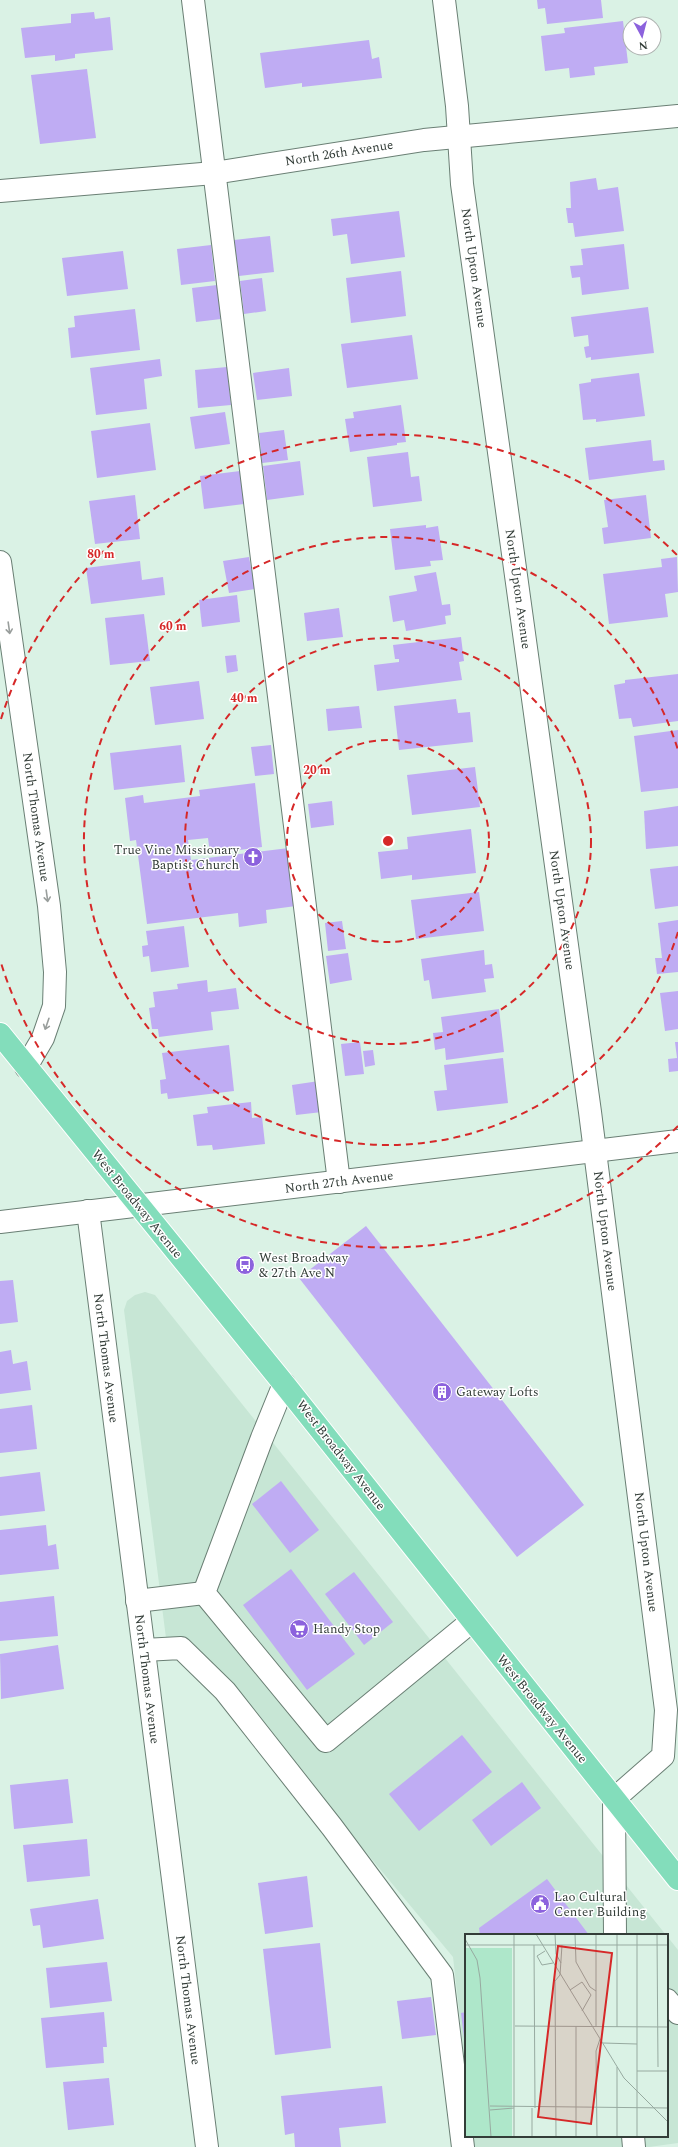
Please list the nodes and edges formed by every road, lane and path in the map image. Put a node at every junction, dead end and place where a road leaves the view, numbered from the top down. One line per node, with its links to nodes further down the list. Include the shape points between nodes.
1 (193, 0): 5 (street)
2 (444, 0): 4 (street, North Upton Avenue)
3 (678, 116): 4 (street, North 26th Avenue)
4 (459, 137): 5 (street, North 26th Avenue); 11 (street, North Upton Avenue, via 462,184)
5 (214, 172): 6 (street, North 26th Avenue); 12 (street)
6 (0, 191)
7 (0, 562): 9 (street, North Thomas Avenue, one-way to 9, via 49,906 55,972 54,1006 43,1038)
8 (0, 1034): 9 (main road, West Broadway Avenue)
9 (26, 1067): 13 (main road, West Broadway Avenue)
10 (678, 1142): 11 (street, North 27th Avenue)
11 (595, 1151): 12 (street, North 27th Avenue); 21 (street, North Upton Avenue, via 666,1710 663,1756)
12 (339, 1182): 13 (street, North 27th Avenue)
13 (138, 1205): 14 (street, North 27th Avenue); 16 (main road, West Broadway Avenue)
14 (88, 1211): 15 (street, North 27th Avenue); 18 (street, North Thomas Avenue)
15 (0, 1222)
16 (284, 1384): 17 (street); 19 (main road, West Broadway Avenue)
17 (204, 1593): 18 (street); 19 (street, via 326,1741)
18 (137, 1601): 20 (street, North Thomas Avenue)
19 (472, 1621): 21 (main road, West Broadway Avenue)
20 (144, 1650): 27 (street, North Thomas Avenue); 28 (street, via 181,1648 225,1691 332,1827 442,1974)
21 (614, 1799): 22 (main road, West Broadway Avenue); 23 (street)
22 (678, 1879)
23 (615, 1934)
24 (668, 2001): 25 (street)
25 (678, 2013)
26 (633, 2137): 29 (street)
27 (207, 2147)
28 (463, 2147)
29 (634, 2147)

